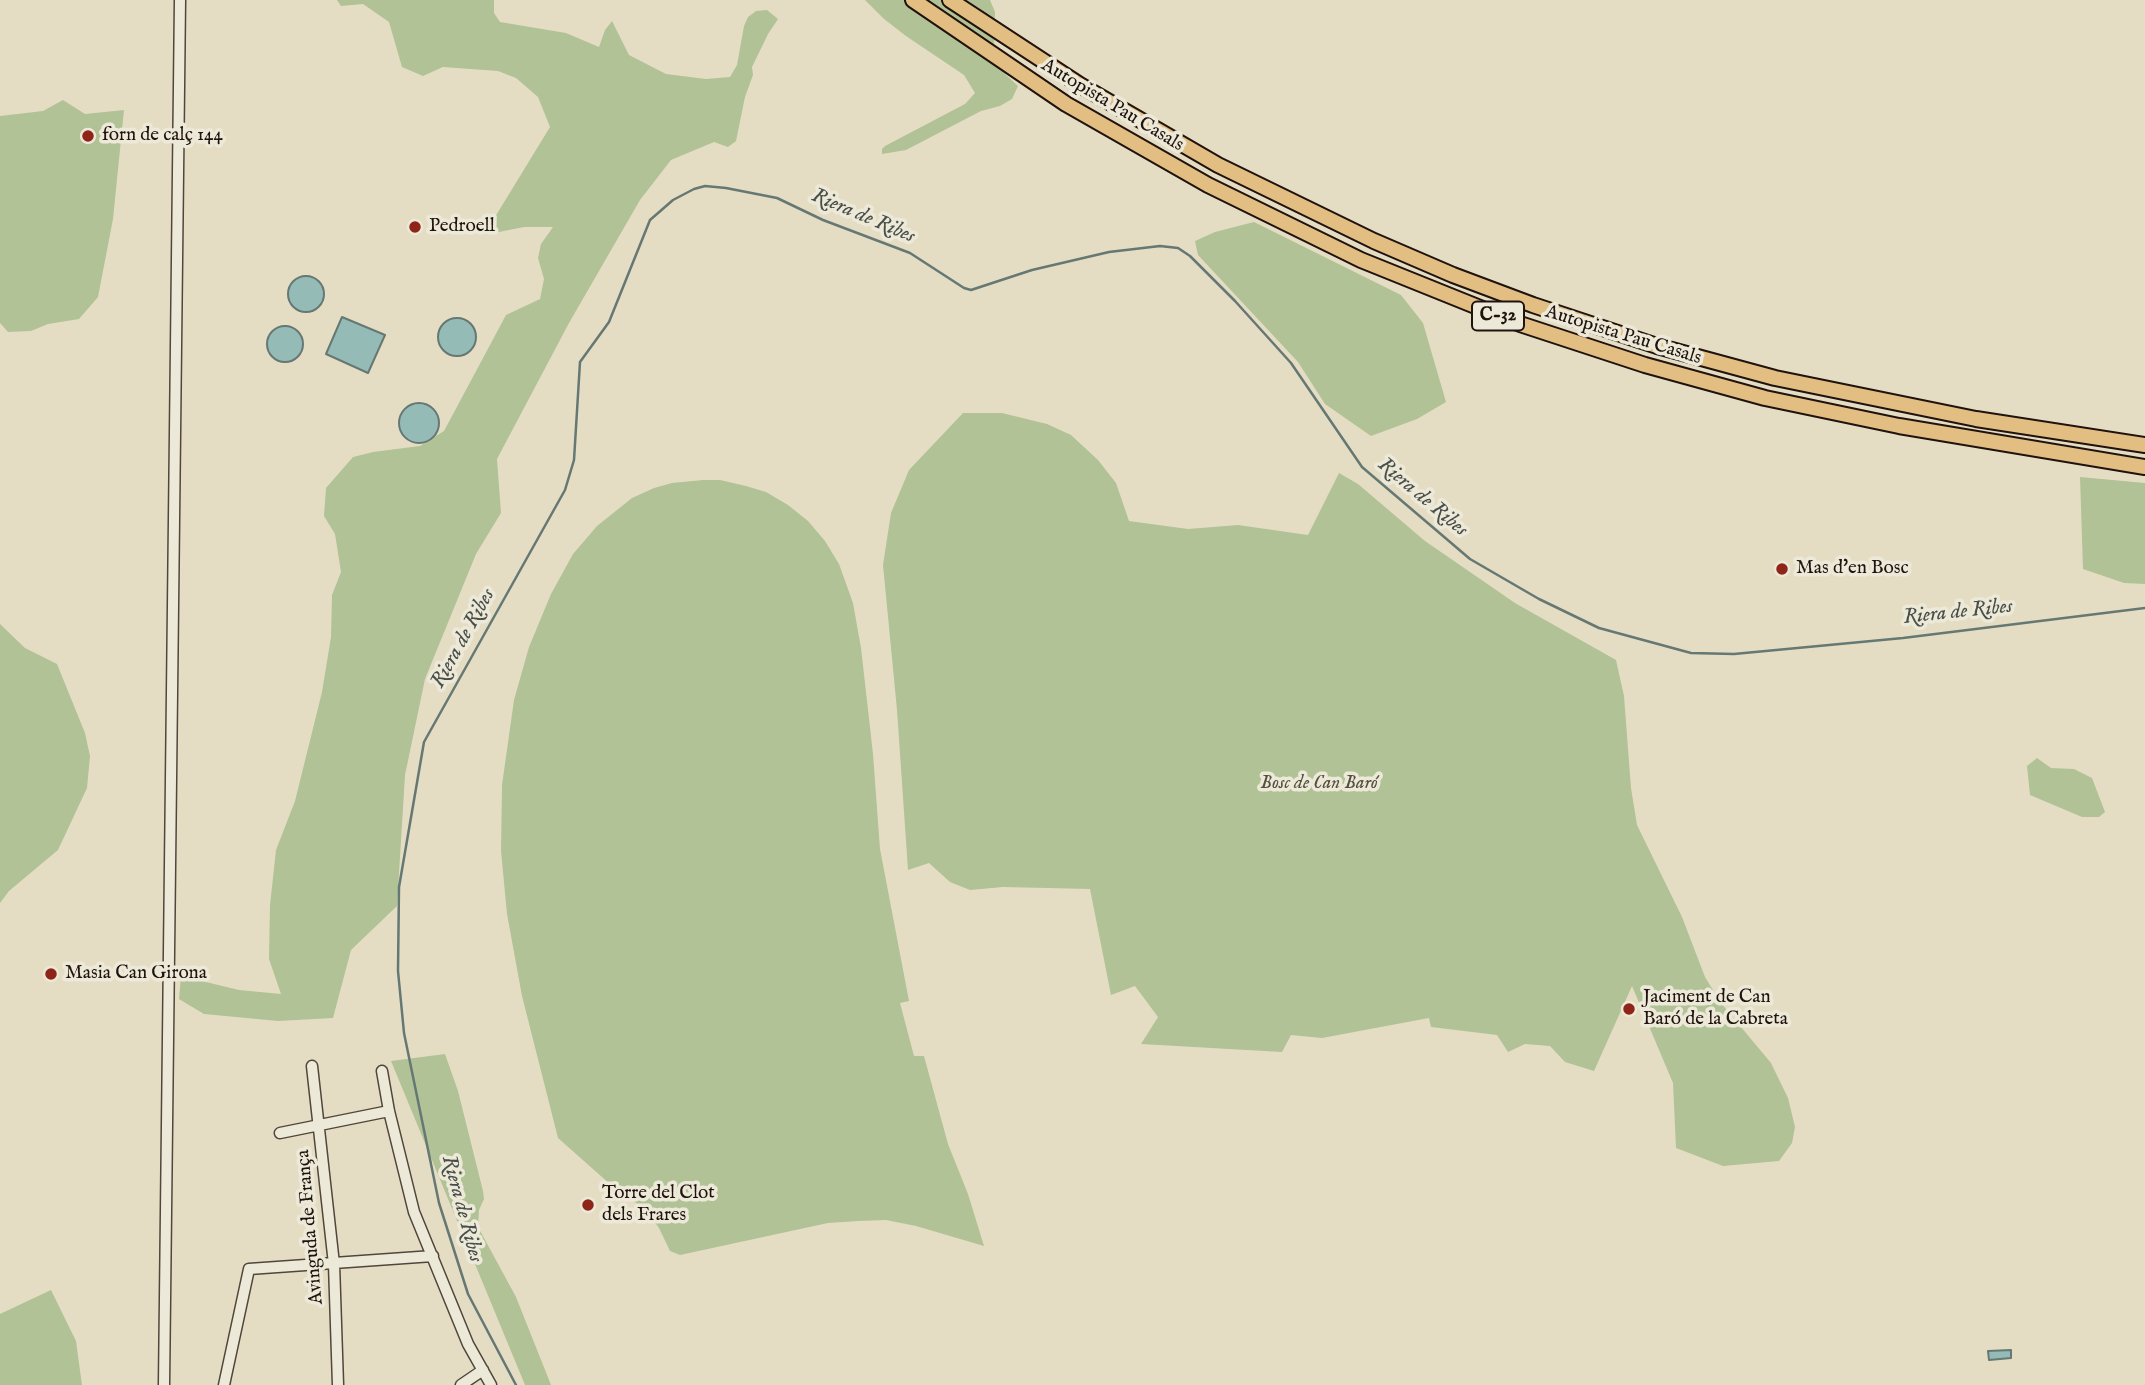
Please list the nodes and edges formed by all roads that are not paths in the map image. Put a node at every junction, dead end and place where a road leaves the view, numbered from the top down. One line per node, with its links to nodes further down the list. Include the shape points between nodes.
1 (180, 0): 14 (street)
2 (913, 0): 5 (highway, Autopista Pau Casals / C-32, via 1066,104 1208,185 1361,260 1520,324 1645,365 1776,400 1899,426)
3 (950, 0): 4 (highway, Autopista Pau Casals / C-32, via 1080,86 1218,165 1374,241 1510,296 1657,346 1775,378 1976,419)
4 (2145, 445)
5 (2145, 467)
6 (312, 1066): 9 (street, Avinguda de França)
7 (382, 1071): 8 (street)
8 (389, 1111): 9 (street); 11 (street, via 414,1212)
9 (320, 1126): 10 (street); 12 (street, Avinguda de França)
10 (281, 1133)
11 (433, 1256): 12 (street); 13 (street)
12 (334, 1264): 15 (street, via 249,1269); 16 (street, Avinguda de França)
13 (483, 1370): 17 (street); 18 (street)
14 (164, 1385)
15 (224, 1385)
16 (338, 1385)
17 (461, 1385)
18 (491, 1385)

